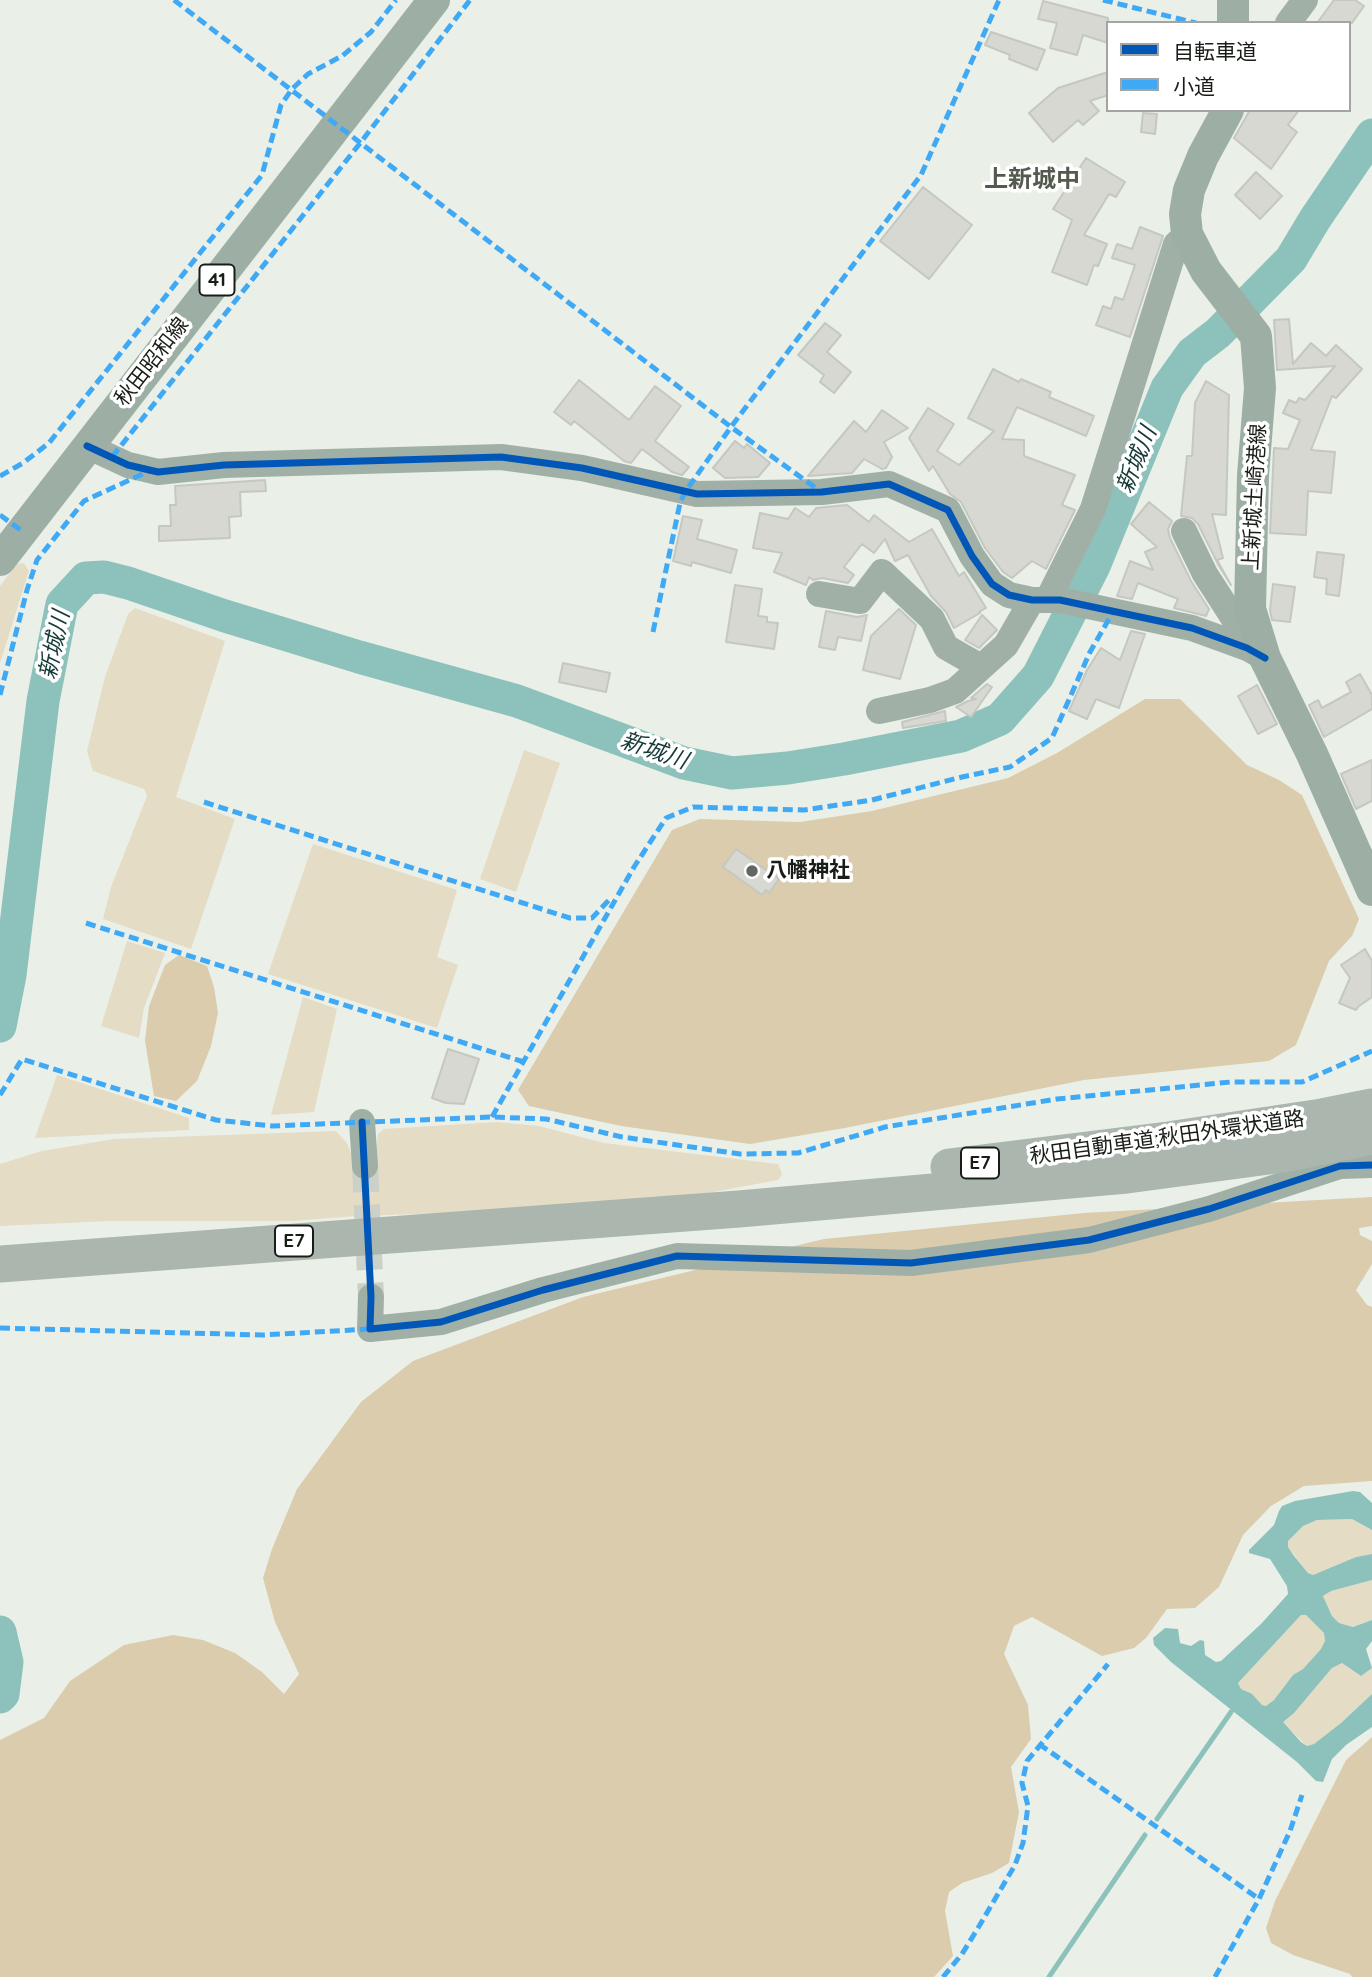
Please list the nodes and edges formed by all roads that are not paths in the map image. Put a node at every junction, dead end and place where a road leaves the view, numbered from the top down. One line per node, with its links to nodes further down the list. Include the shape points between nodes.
1 (434, 0): 8 (main road, 秋田昭和線 / 41)
2 (1233, 0): 4 (main road)
3 (1305, 0): 5 (street)
4 (1234, 21)
5 (1289, 21)
6 (1227, 112): 7 (main road, via 1189,190)
7 (1186, 234): 12 (street, via 1176,244 1093,509); 13 (main road, 上新城土崎港線, via 1206,271 1256,336 1260,388 1250,609)
8 (87, 446): 10 (main road, 秋田昭和線 / 41); 12 (street, via 128,465 158,472 224,465 501,457 582,468 697,494 822,492 889,484 947,510 992,584 1009,595)
9 (1184, 531): 13 (street, via 1205,575)
10 (0, 560)
11 (819, 594): 14 (street, via 860,601 882,572 932,619 946,647)
12 (1047, 600): 13 (street, via 1192,628); 14 (street)
13 (1265, 658): 16 (main road, 上新城土崎港線)
14 (981, 667): 15 (street, via 955,691)
15 (879, 711)
16 (1372, 890)
17 (1372, 1107): 22 (highway, 秋田自動車道;秋田外環状道路 / E7, via 1168,1140 717,1196)
18 (362, 1122): 21 (street)
19 (1372, 1136): 22 (highway, 秋田自動車道;秋田外環状道路 / E7, via 1284,1154 1127,1175)
20 (1372, 1165): 24 (street, via 1340,1166 1209,1209 1089,1240 911,1263 677,1255 441,1322 370,1329)
21 (365, 1166)
22 (588, 1219): 23 (highway, 秋田自動車道;秋田外環状道路 / E7)
23 (0, 1264)
24 (371, 1297)

